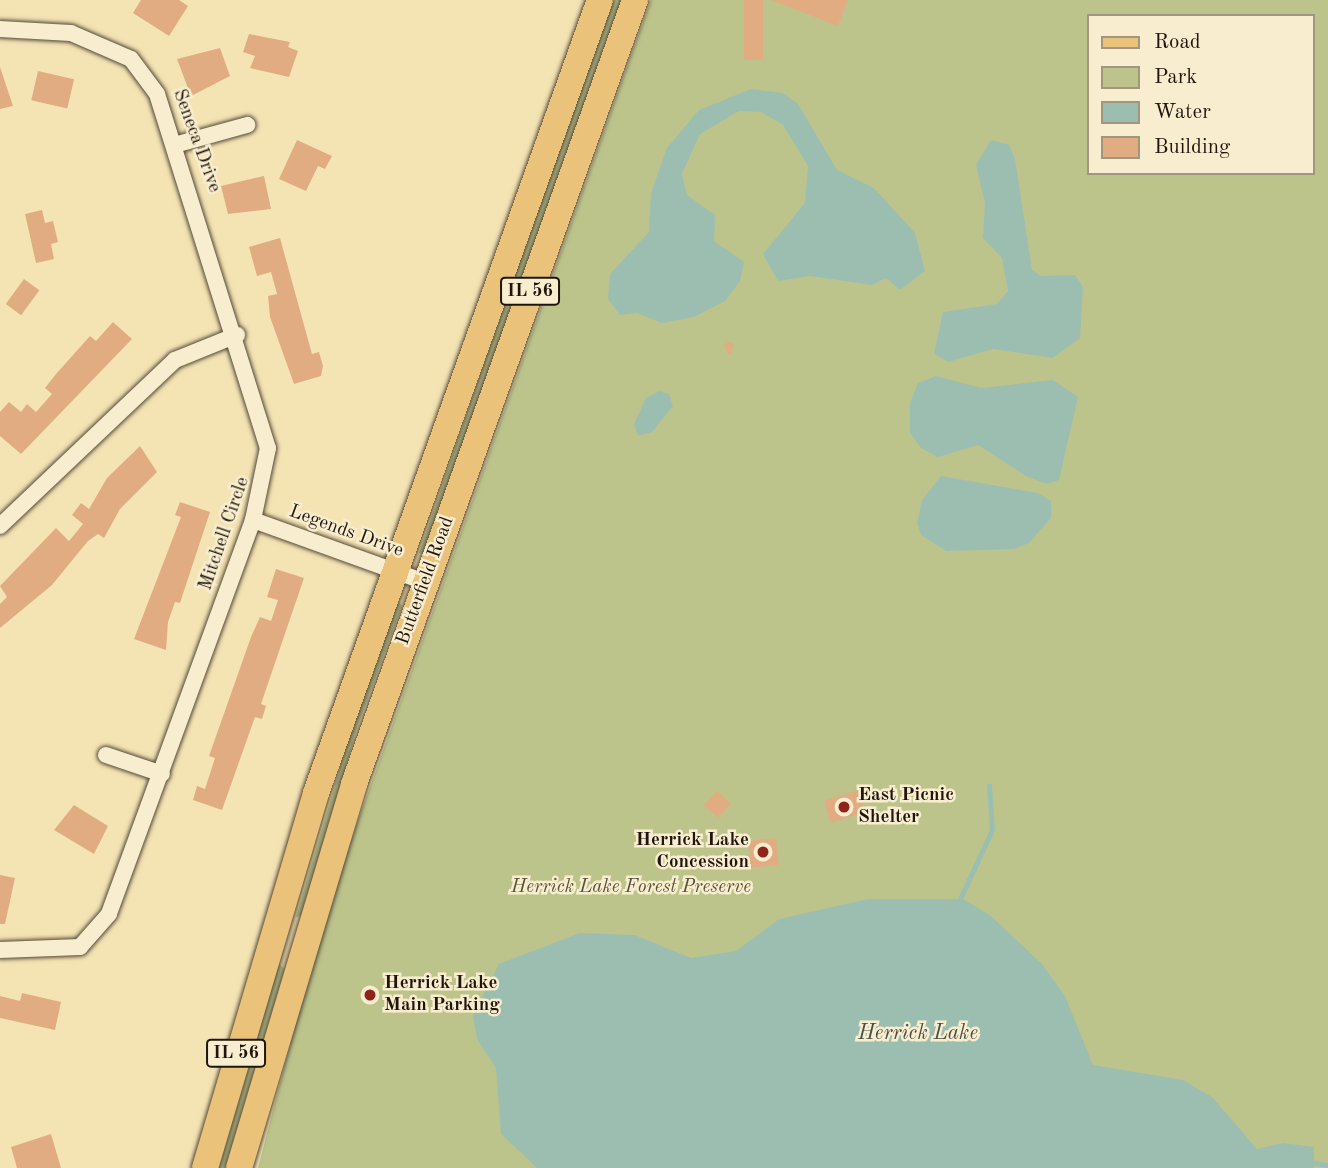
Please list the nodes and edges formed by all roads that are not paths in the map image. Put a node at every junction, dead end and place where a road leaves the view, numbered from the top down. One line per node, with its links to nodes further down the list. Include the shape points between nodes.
1 (600, 0): 9 (main road, Butterfield Road / IL 56)
2 (635, 0): 10 (main road, Butterfield Road / IL 56)
3 (1, 23): 5 (street, Seneca Drive, via 71,33 131,59 158,93)
4 (247, 125): 5 (street)
5 (178, 144): 6 (street, Seneca Drive)
6 (237, 335): 7 (street, Mitchell Circle, via 267,432 265,482); 8 (street, via 175,360)
7 (253, 520): 9 (street, Legends Drive); 12 (street, Mitchell Circle)
8 (0, 526)
9 (395, 571): 10 (street, Legends Drive); 14 (main road, Butterfield Road / IL 56, via 291,870)
10 (425, 582): 15 (main road, Butterfield Road / IL 56, via 325,871)
11 (106, 755): 12 (street)
12 (162, 774): 13 (street, Mitchell Circle, via 97,930 80,947)
13 (0, 950)
14 (205, 1168)
15 (239, 1168)

